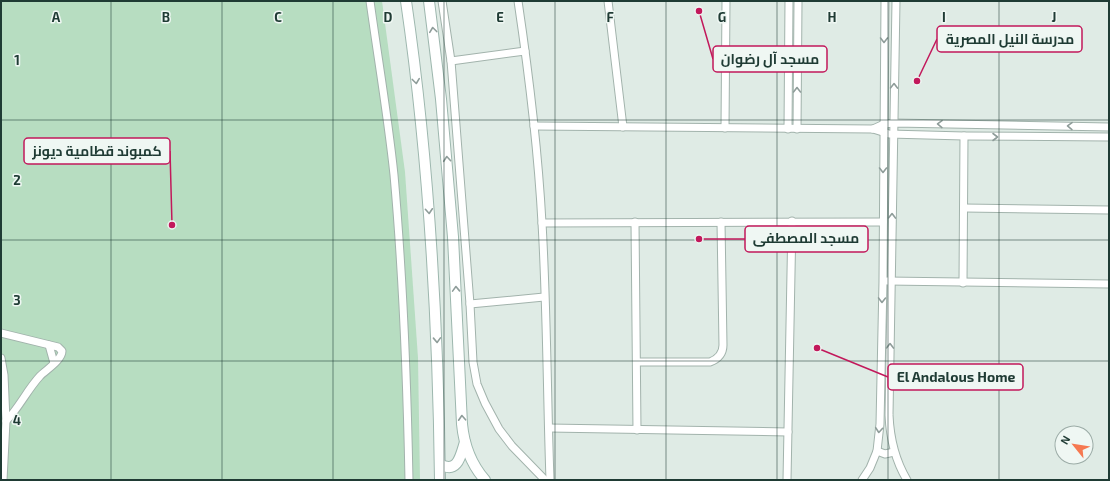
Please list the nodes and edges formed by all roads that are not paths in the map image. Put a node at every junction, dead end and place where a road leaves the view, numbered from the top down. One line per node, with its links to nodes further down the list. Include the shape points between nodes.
1 (370, 1): 54 (street, via 394,173 406,369)
2 (406, 1): 52 (street, one-way to 52, via 424,144 436,326)
3 (429, 1): 49 (street, one-way to 3, via 462,424 454,237)
4 (442, 1): 13 (street)
5 (518, 1): 12 (street)
6 (608, 1): 17 (street)
7 (726, 1): 19 (street)
8 (789, 1): 20 (street)
9 (798, 1): 21 (street, one-way to 9)
10 (885, 1): 15 (street, one-way to 15)
11 (896, 1): 14 (street, one-way to 11)
12 (525, 51): 13 (street); 16 (street)
13 (451, 61): 39 (street)
14 (894, 123): 15 (street); 18 (street, one-way to 14); 24 (street)
15 (884, 124): 22 (street); 23 (street)
16 (534, 126): 17 (street); 33 (street)
17 (623, 127): 19 (street)
18 (1109, 127)
19 (725, 128): 20 (street)
20 (788, 129): 21 (street)
21 (797, 129): 22 (street)
22 (873, 129): 23 (street)
23 (884, 133): 24 (street); 32 (street, one-way to 32)
24 (894, 134): 25 (street); 35 (street, one-way to 24)
25 (964, 136): 26 (street, one-way to 26); 27 (street)
26 (1109, 137)
27 (964, 208): 28 (street); 36 (street)
28 (1109, 210)
29 (792, 221): 31 (street); 32 (street); 48 (street)
30 (635, 222): 31 (street); 33 (street); 43 (street)
31 (722, 222): 43 (street, via 723,345 720,355 710,362)
32 (883, 222): 34 (street)
33 (542, 223): 38 (street)
34 (883, 281): 35 (street); 50 (street, one-way to 50, via 880,424)
35 (891, 281): 36 (street); 51 (street, one-way to 35, via 889,415)
36 (963, 283): 37 (street)
37 (1109, 284)
38 (544, 297): 39 (street); 46 (street)
39 (470, 304): 57 (street, via 473,362 477,384 485,403 512,446)
40 (1, 333): 41 (street)
41 (49, 345): 44 (street); 44 (street, via 62,351 61,357)
42 (1, 358): 45 (street)
43 (637, 362): 47 (street)
44 (54, 363): 45 (street, via 24,395)
45 (6, 421): 53 (street)
46 (548, 428): 47 (street); 58 (street)
47 (637, 430): 48 (street)
48 (788, 432): 59 (street)
49 (465, 442): 52 (street, via 460,459 455,465 447,467); 56 (street, via 471,460)
50 (877, 452): 51 (street); 60 (street)
51 (894, 452): 61 (street)
52 (440, 464): 55 (street)
53 (3, 480)
54 (408, 480)
55 (440, 480)
56 (485, 480)
57 (545, 480)
58 (550, 480)
59 (787, 480)
60 (862, 480)
61 (907, 480)

